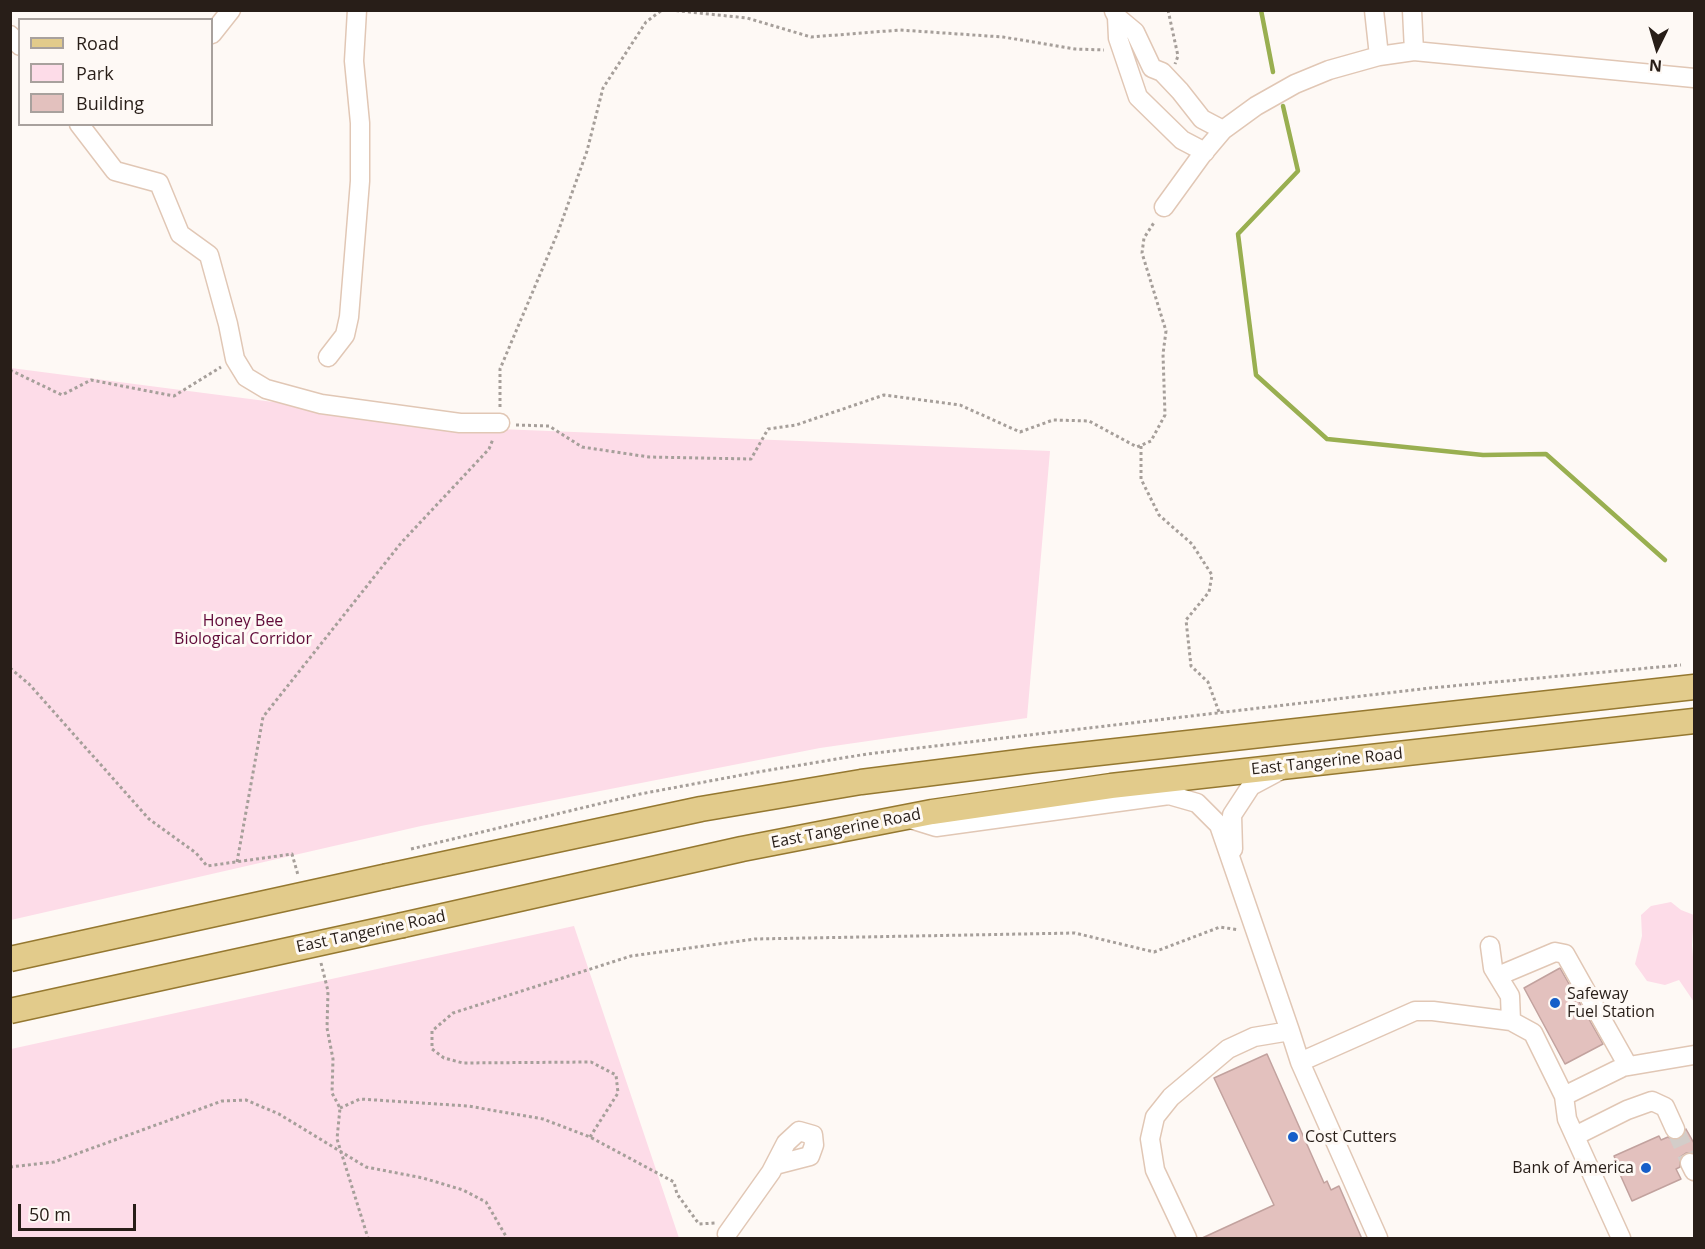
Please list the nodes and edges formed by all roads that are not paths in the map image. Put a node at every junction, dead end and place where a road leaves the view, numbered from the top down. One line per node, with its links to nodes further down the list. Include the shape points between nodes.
1 (231, 10): 6 (street)
2 (357, 10): 14 (street, via 354,61 360,181 349,317 345,334)
3 (1374, 10): 8 (street)
4 (1412, 10): 7 (street)
5 (1116, 14): 11 (street, via 1135,32 1152,68 1162,72 1180,90 1202,119); 12 (street, via 1118,38 1138,97 1182,140)
6 (213, 33)
7 (1414, 51): 8 (street); 9 (street)
8 (1379, 56): 11 (street, via 1295,84)
9 (1695, 78)
10 (81, 126): 15 (street, via 115,171 159,183 180,234 209,255 235,359 246,377 266,389 321,404 460,423)
11 (1223, 130): 12 (street)
12 (1205, 152): 13 (street)
13 (1164, 207)
14 (328, 357)
15 (500, 423)
16 (1695, 687): 22 (main road, East Tangerine Road, bridge, via 861,782 701,809)
17 (1695, 721): 18 (main road, East Tangerine Road)
18 (1289, 766): 19 (main road, East Tangerine Road, via 1024,798); 20 (street, via 1251,786 1232,815)
19 (905, 817): 20 (street, via 936,827 1169,795 1197,803 1219,825); 24 (main road, East Tangerine Road, bridge, via 741,849)
20 (1234, 868): 26 (street)
21 (1490, 946): 23 (street)
22 (10, 958)
23 (1498, 976): 25 (street, via 1510,996); 29 (street, via 1554,952 1565,954)
24 (10, 1011)
25 (1511, 1021): 28 (street, via 1415,1011); 30 (street, via 1533,1033)
26 (1290, 1031): 28 (street); 35 (street, via 1254,1037 1228,1048 1171,1097 1155,1117 1150,1139 1155,1170)
27 (1695, 1055): 29 (street)
28 (1300, 1062): 36 (street)
29 (1628, 1066): 30 (street)
30 (1564, 1096): 32 (street, via 1567,1119)
31 (1675, 1129): 32 (street, via 1665,1107 1652,1101)
32 (1575, 1136): 37 (street)
33 (775, 1164): 34 (street)
34 (727, 1234)
35 (1187, 1239)
36 (1378, 1239)
37 (1621, 1239)

